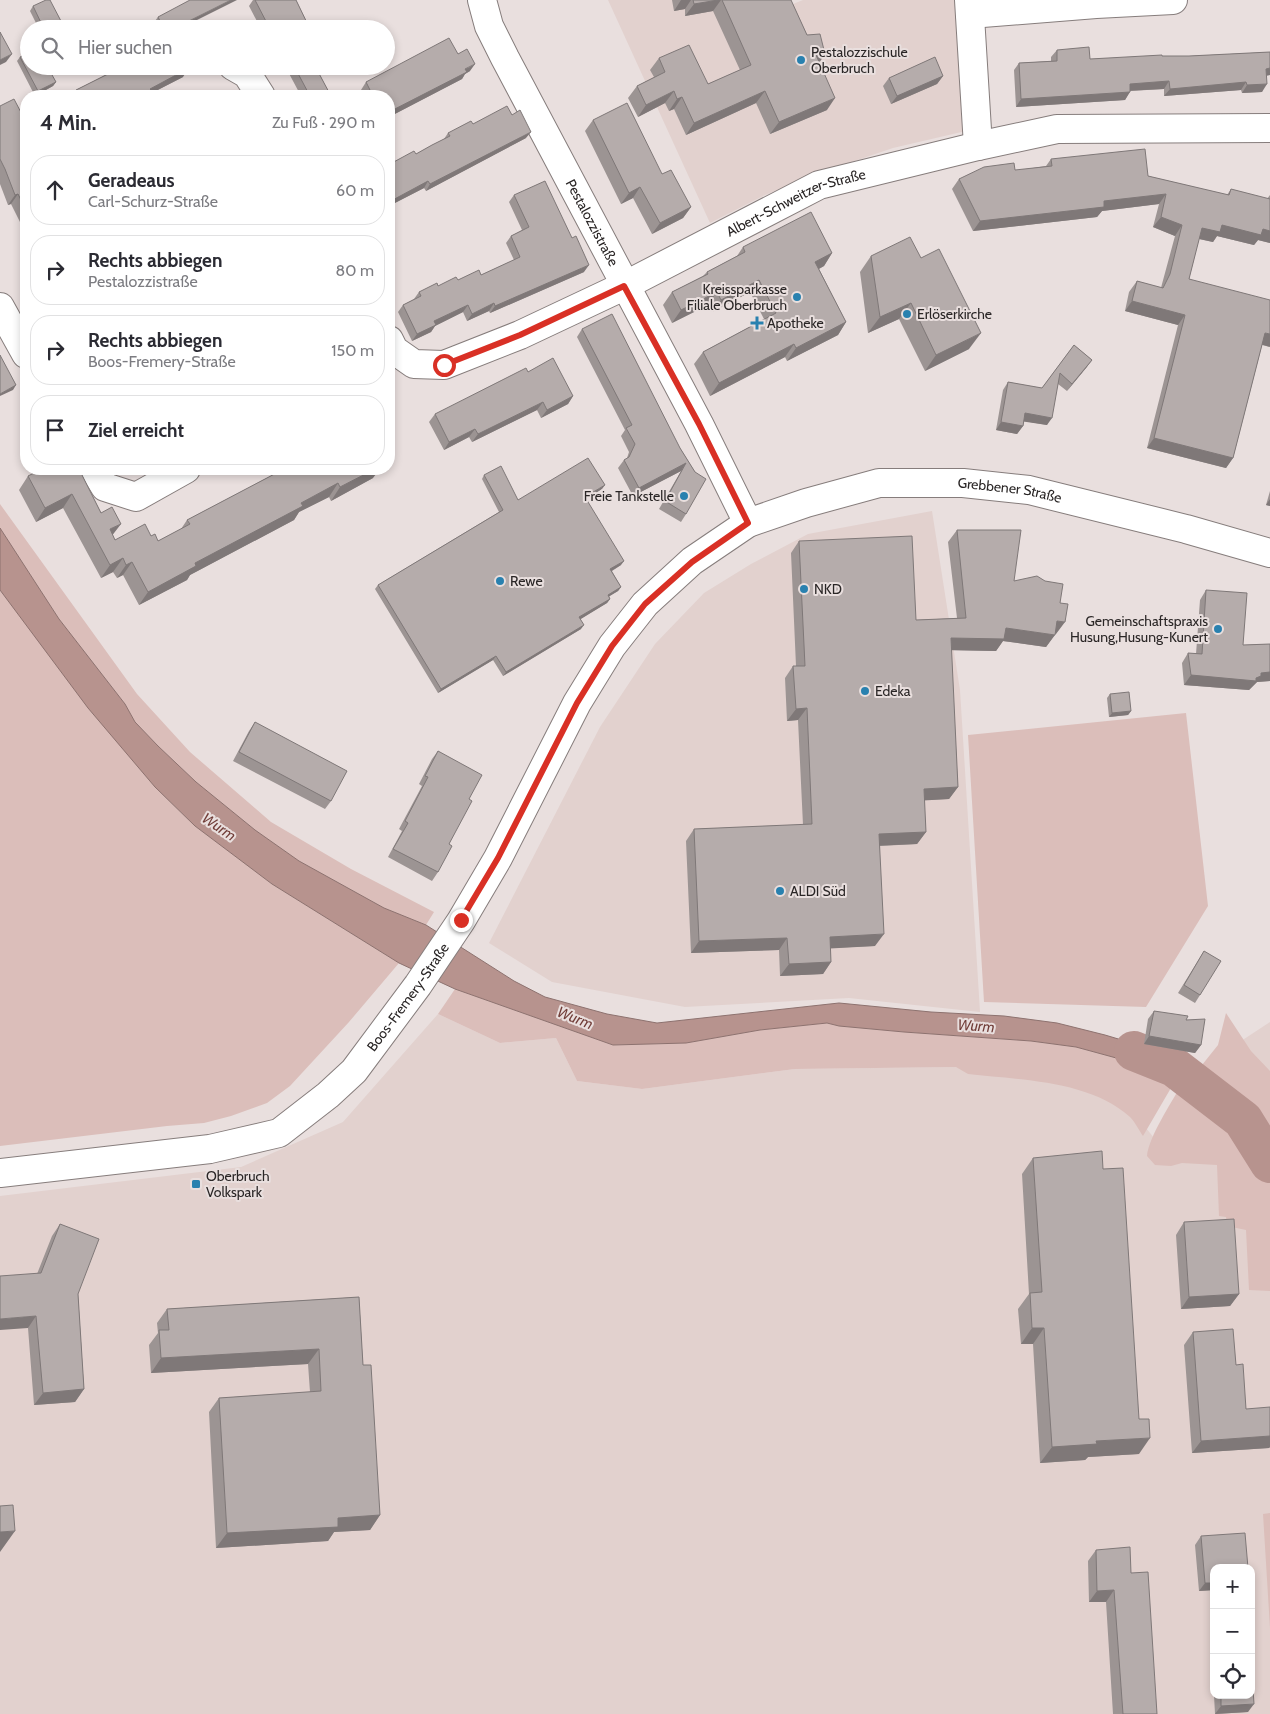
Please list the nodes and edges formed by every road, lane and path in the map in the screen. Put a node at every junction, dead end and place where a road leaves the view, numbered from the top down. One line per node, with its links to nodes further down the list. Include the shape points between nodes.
1 (482, 0): 8 (street, Pestalozzistraße, via 489,26 504,58)
2 (1173, 0): 3 (street)
3 (969, 7): 7 (street)
4 (249, 75): 5 (street)
5 (257, 90)
6 (1270, 128): 7 (street, Albert-Schweitzer-Straße, via 1058,129)
7 (978, 146): 8 (street, Albert-Schweitzer-Straße, via 819,185)
8 (624, 286): 11 (street, Albert-Schweitzer-Straße, via 520,335 444,365 414,364); 14 (street, Pestalozzistraße)
9 (0, 307): 10 (street)
10 (20, 343)
11 (395, 351)
12 (98, 475): 13 (street, via 105,487 136,497)
13 (175, 475)
14 (748, 523): 15 (street, Grebbener Straße, via 806,503 880,484 963,483 1029,490); 16 (street, Boos-Fremery-Straße, via 692,562 645,604 612,646 577,703 498,858 454,931 354,1071 328,1095 279,1133 210,1149)
15 (1270, 553)
16 (0, 1173)

